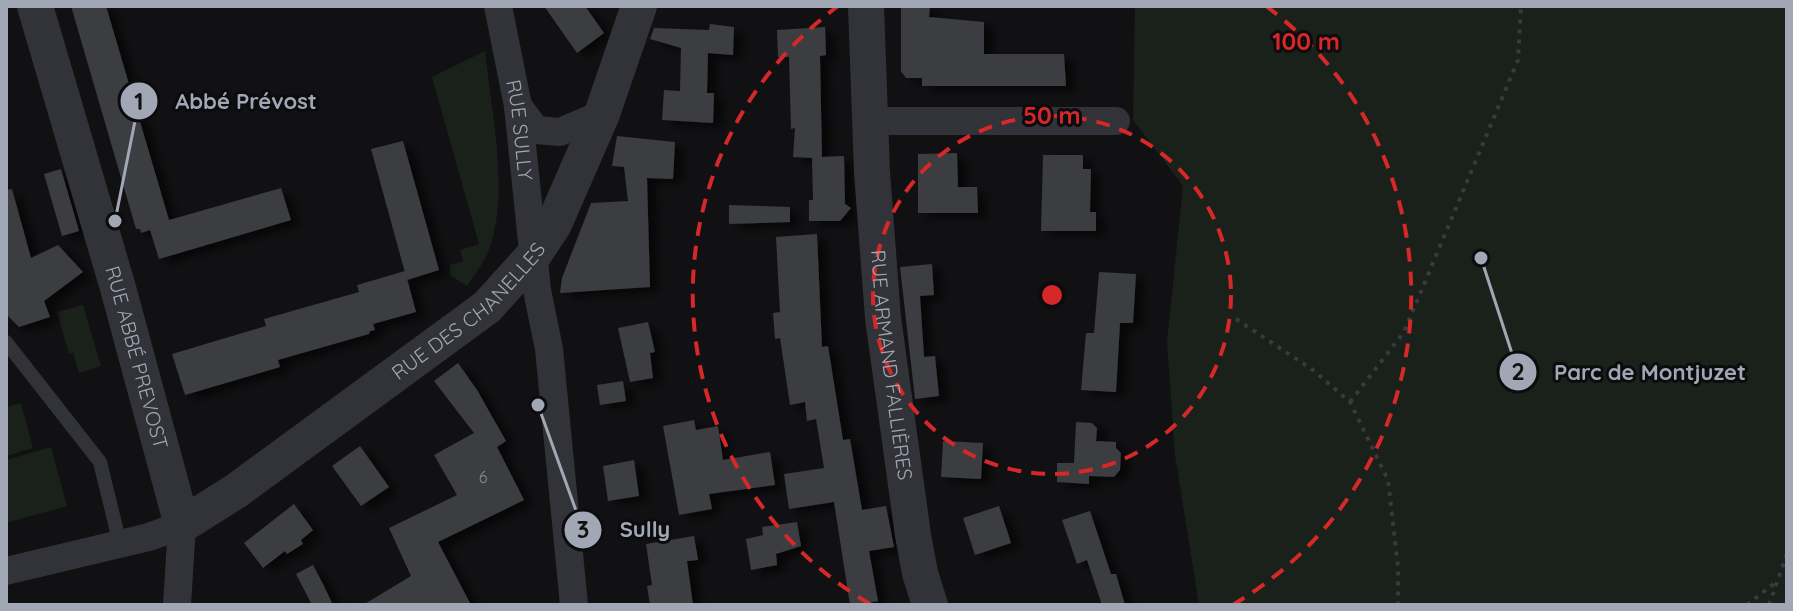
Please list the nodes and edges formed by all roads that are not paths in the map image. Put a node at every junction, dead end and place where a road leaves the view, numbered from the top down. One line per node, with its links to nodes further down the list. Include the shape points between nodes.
1 (35, 6): 11 (street, RUE ABBÉ PREVOST)
2 (498, 6): 5 (street, RUE SULLY)
3 (639, 6): 6 (street, RUE DES CHANELLES)
4 (866, 6): 7 (street, RUE ARMAND FALLIÈRES)
5 (518, 106): 6 (street, via 536,130 560,132); 9 (street, RUE SULLY)
6 (602, 114): 9 (street, RUE DES CHANELLES, via 554,224)
7 (870, 121): 8 (street); 16 (street, RUE ARMAND FALLIÈRES, via 894,407 920,573)
8 (1116, 121)
9 (533, 256): 11 (street, RUE DES CHANELLES, via 487,307); 15 (street, RUE SULLY, via 549,349)
10 (6, 342): 12 (lane, via 100,462)
11 (182, 525): 12 (street); 14 (street)
12 (120, 544): 13 (street)
13 (6, 571)
14 (177, 605)
15 (574, 605)
16 (930, 605)

